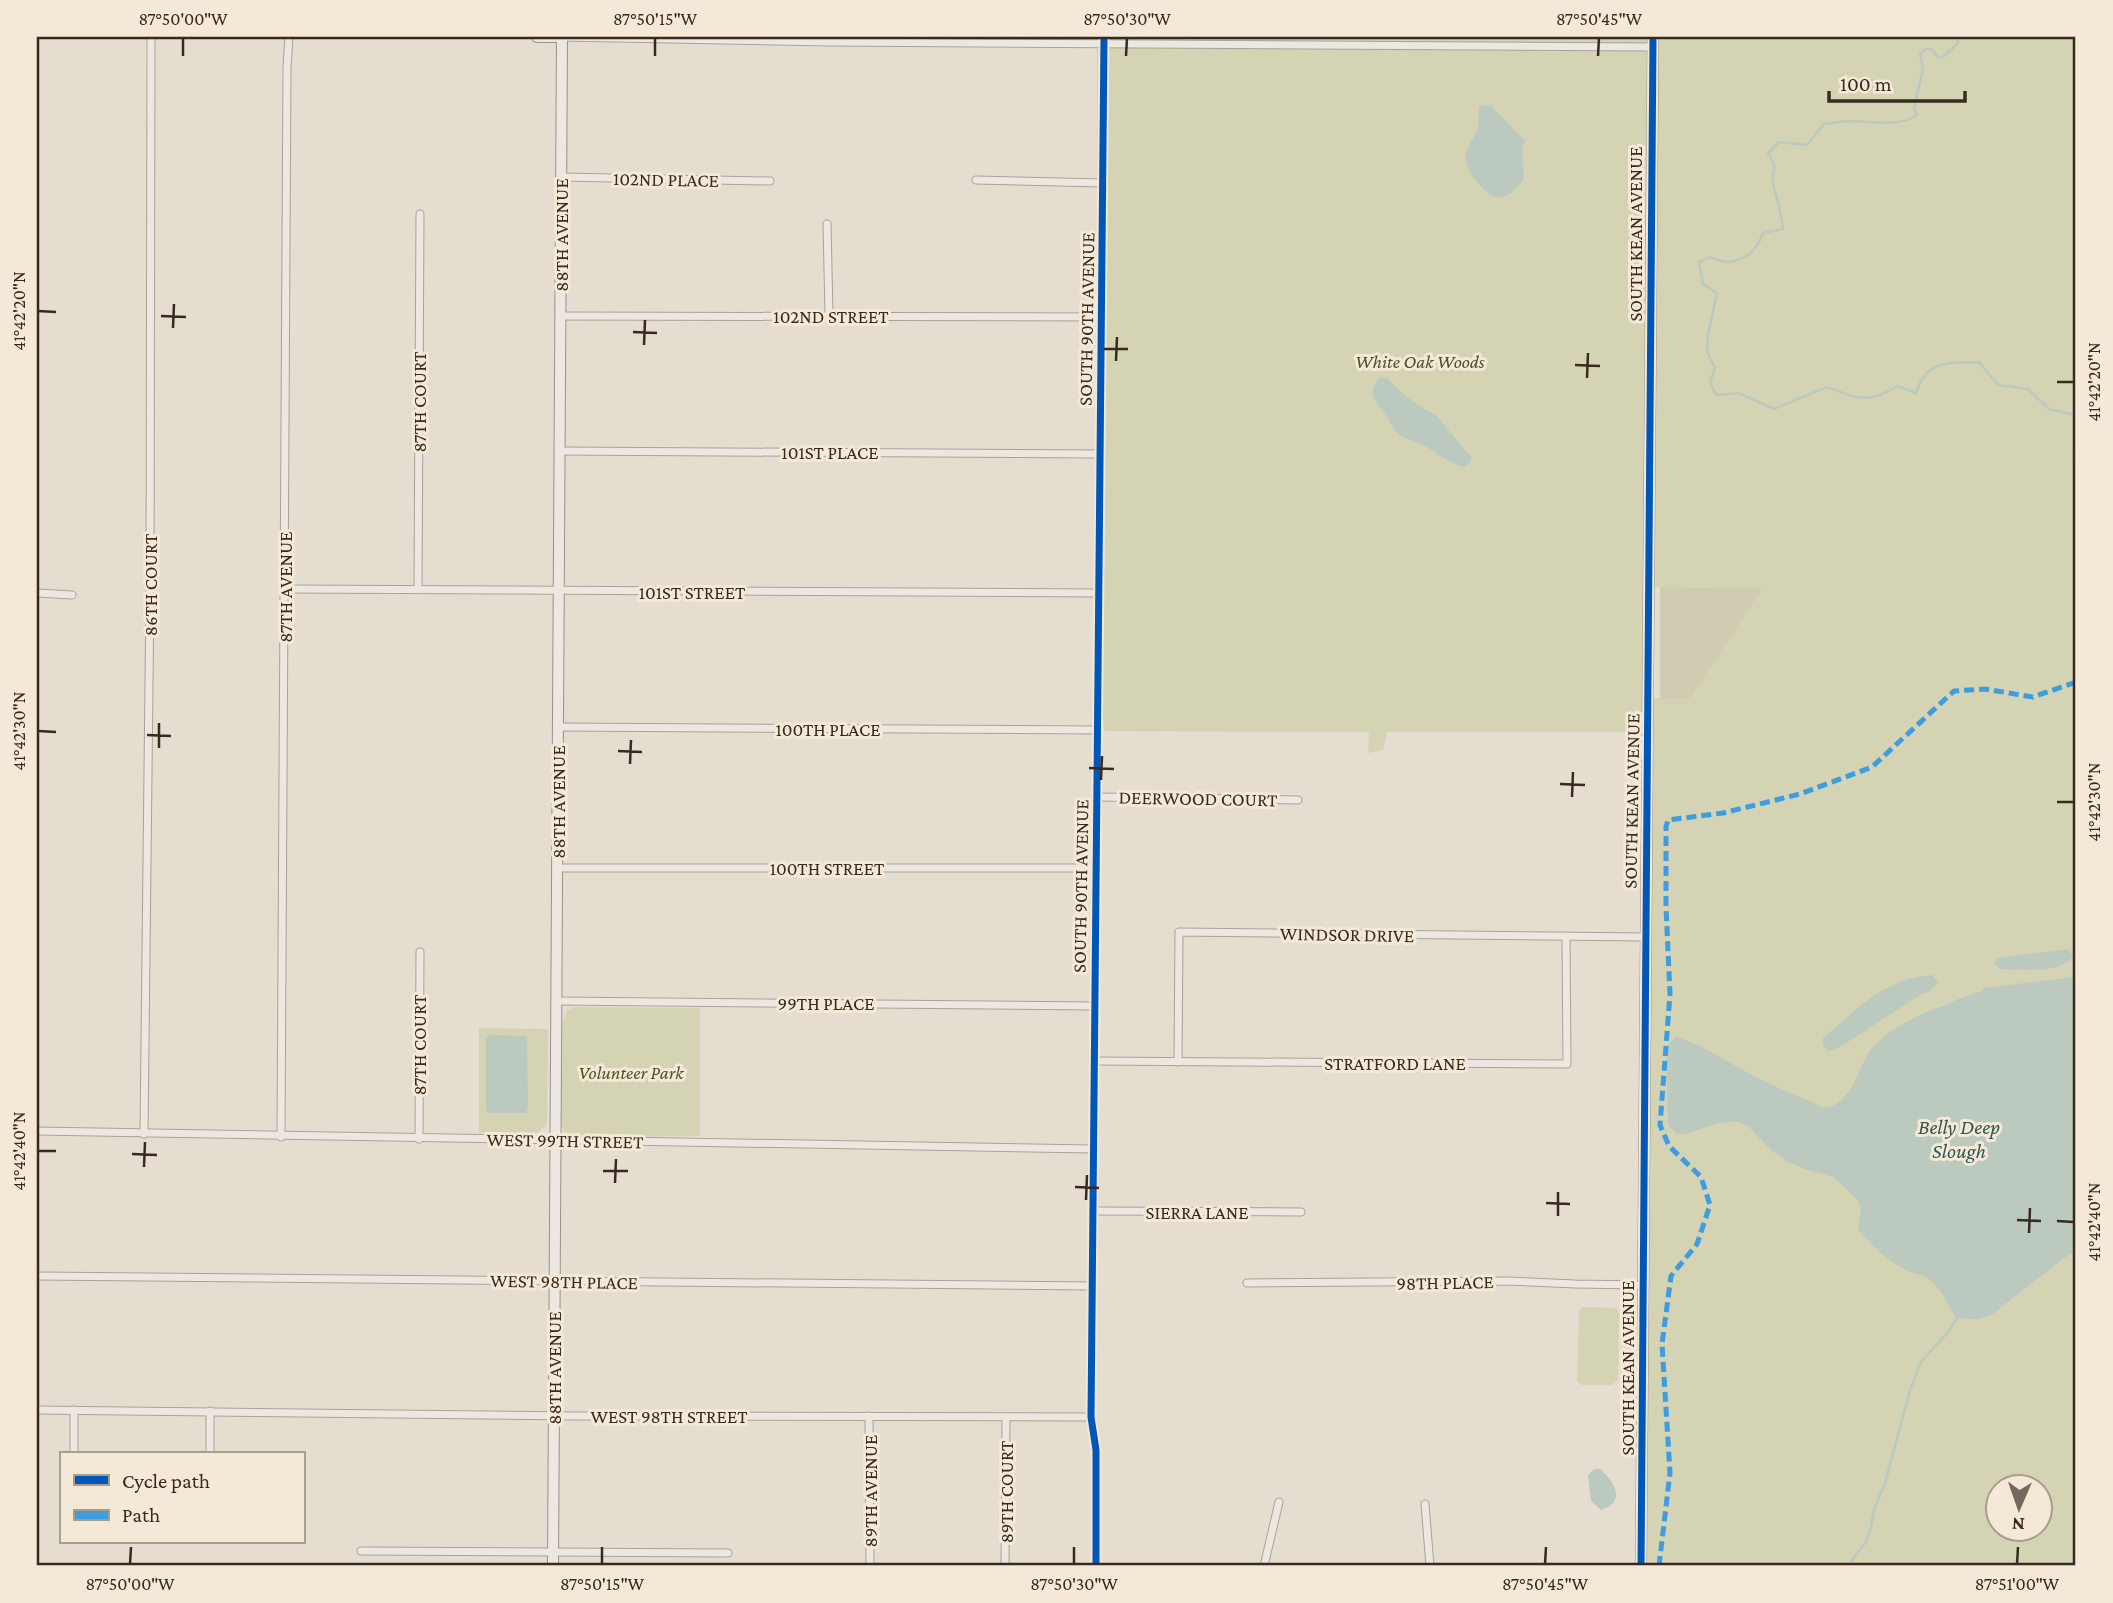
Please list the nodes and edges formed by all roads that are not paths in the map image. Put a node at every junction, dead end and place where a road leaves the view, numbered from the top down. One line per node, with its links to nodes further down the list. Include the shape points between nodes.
1 (151, 37): 38 (street, 86TH COURT)
2 (289, 37): 18 (street, 87TH AVENUE)
3 (537, 37): 4 (street)
4 (562, 37): 5 (street, via 829,42); 7 (street, 88TH AVENUE)
5 (1104, 40): 6 (street); 10 (street, SOUTH 90TH AVENUE)
6 (1653, 42): 31 (street, SOUTH KEAN AVENUE)
7 (561, 177): 9 (street, 102ND PLACE); 14 (street, 88TH AVENUE)
8 (976, 180): 10 (street)
9 (770, 181)
10 (1103, 183): 15 (street, SOUTH 90TH AVENUE)
11 (420, 214): 19 (street, 87TH COURT)
12 (827, 224): 13 (street)
13 (829, 315): 14 (street, 102ND STREET); 15 (street, 102ND STREET)
14 (561, 316): 16 (street, 88TH AVENUE)
15 (1101, 317): 17 (street, SOUTH 90TH AVENUE)
16 (560, 450): 17 (street, 101ST PLACE); 20 (street, 88TH AVENUE)
17 (1100, 454): 22 (street, SOUTH 90TH AVENUE)
18 (285, 589): 19 (street, 101ST STREET); 39 (street, 87TH AVENUE)
19 (418, 589): 20 (street, 101ST STREET)
20 (559, 591): 22 (street, 101ST STREET); 24 (street, 88TH AVENUE)
21 (37, 593): 23 (street)
22 (1099, 593): 25 (street, SOUTH 90TH AVENUE)
23 (72, 595)
24 (558, 727): 25 (street, 100TH PLACE); 28 (street, 88TH AVENUE)
25 (1097, 730): 26 (street, SOUTH 90TH AVENUE)
26 (1097, 797): 27 (street, DEERWOOD COURT); 29 (street, SOUTH 90TH AVENUE)
27 (1298, 800)
28 (557, 868): 29 (street, 100TH STREET); 33 (street, 88TH AVENUE)
29 (1096, 869): 34 (street, SOUTH 90TH AVENUE)
30 (1566, 936): 31 (street, WINDSOR DRIVE); 36 (street, STRATFORD LANE, via 1567,1064); 36 (street, WINDSOR DRIVE, via 1179,932)
31 (1645, 937): 48 (street, SOUTH KEAN AVENUE)
32 (420, 951): 40 (street, 87TH COURT)
33 (556, 1001): 34 (street, 99TH PLACE); 41 (street, 88TH AVENUE)
34 (1095, 1006): 35 (street, SOUTH 90TH AVENUE)
35 (1094, 1061): 36 (street, STRATFORD LANE); 42 (street, SOUTH 90TH AVENUE)
36 (1178, 1062)
37 (37, 1131): 38 (street, WEST 99TH STREET)
38 (144, 1134): 39 (street, WEST 99TH STREET)
39 (281, 1137): 40 (street, WEST 99TH STREET)
40 (419, 1139): 41 (street, WEST 99TH STREET)
41 (556, 1140): 42 (street, WEST 99TH STREET); 46 (street, 88TH AVENUE)
42 (1093, 1149): 43 (street, SOUTH 90TH AVENUE)
43 (1093, 1211): 44 (street, SIERRA LANE); 49 (street, SOUTH 90TH AVENUE)
44 (1301, 1212)
45 (37, 1276): 46 (street, WEST 98TH PLACE)
46 (555, 1281): 49 (street, WEST 98TH PLACE); 53 (street, 88TH AVENUE)
47 (1247, 1283): 48 (street, 98TH PLACE)
48 (1643, 1284): 70 (street, SOUTH KEAN AVENUE)
49 (1092, 1286): 55 (street, SOUTH 90TH AVENUE)
50 (37, 1410): 51 (street, WEST 98TH STREET)
51 (74, 1410): 52 (street, WEST 98TH STREET); 57 (street)
52 (211, 1411): 53 (street, WEST 98TH STREET); 58 (street)
53 (554, 1416): 54 (street, WEST 98TH STREET); 62 (street, 88TH AVENUE)
54 (869, 1416): 56 (street, WEST 98TH STREET); 65 (street, 89TH AVENUE)
55 (1091, 1417): 56 (street, WEST 98TH STREET); 67 (street, SOUTH 90TH AVENUE, via 1096,1450)
56 (1006, 1418): 66 (street, 89TH COURT)
57 (74, 1452)
58 (210, 1452)
59 (1279, 1502): 68 (street)
60 (1425, 1504): 69 (street)
61 (361, 1551): 62 (street)
62 (553, 1553): 63 (street); 64 (street, 88TH AVENUE)
63 (728, 1553)
64 (553, 1566)
65 (870, 1566)
66 (1005, 1566)
67 (1096, 1566)
68 (1264, 1566)
69 (1430, 1566)
70 (1641, 1566)

